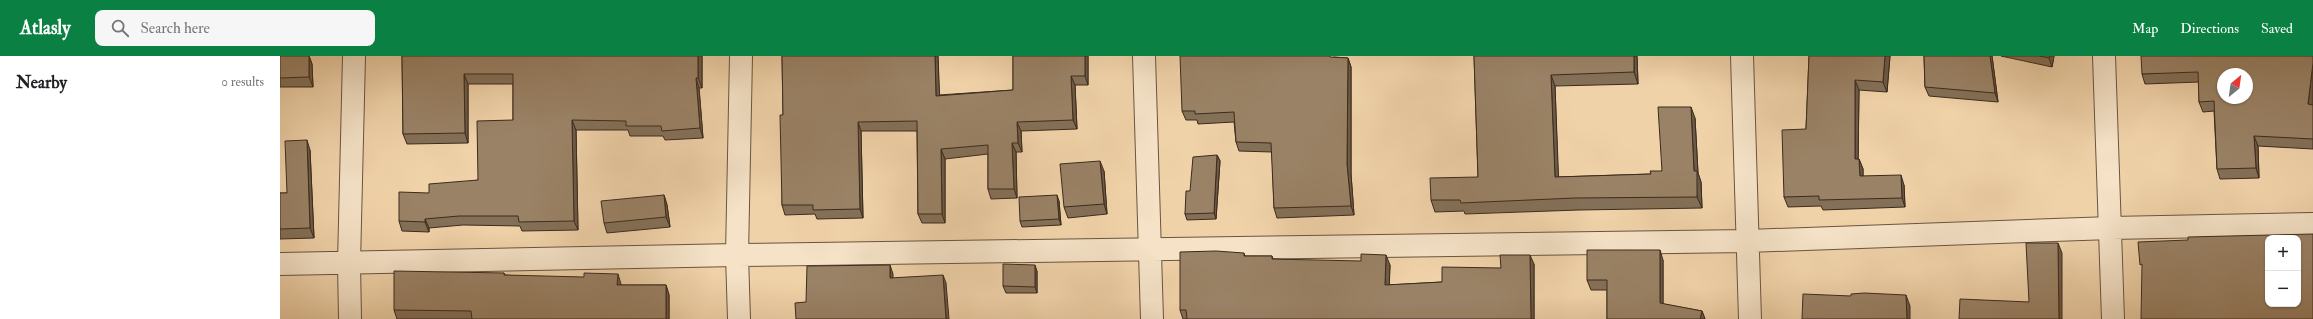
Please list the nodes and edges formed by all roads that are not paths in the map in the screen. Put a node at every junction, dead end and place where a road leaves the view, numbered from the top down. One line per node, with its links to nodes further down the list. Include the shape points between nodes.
1 (354, 56): 11 (street)
2 (741, 56): 10 (street)
3 (1144, 56): 9 (street)
4 (1742, 56): 8 (street)
5 (2104, 56): 7 (street)
6 (2313, 224): 7 (street)
7 (2111, 228): 8 (street); 17 (street)
8 (1748, 241): 9 (street); 16 (street)
9 (1151, 250): 10 (street); 15 (street)
10 (737, 255): 11 (street); 14 (street)
11 (349, 263): 12 (street); 13 (street)
12 (280, 264)
13 (350, 319)
14 (738, 319)
15 (1152, 319)
16 (1750, 319)
17 (2113, 319)

